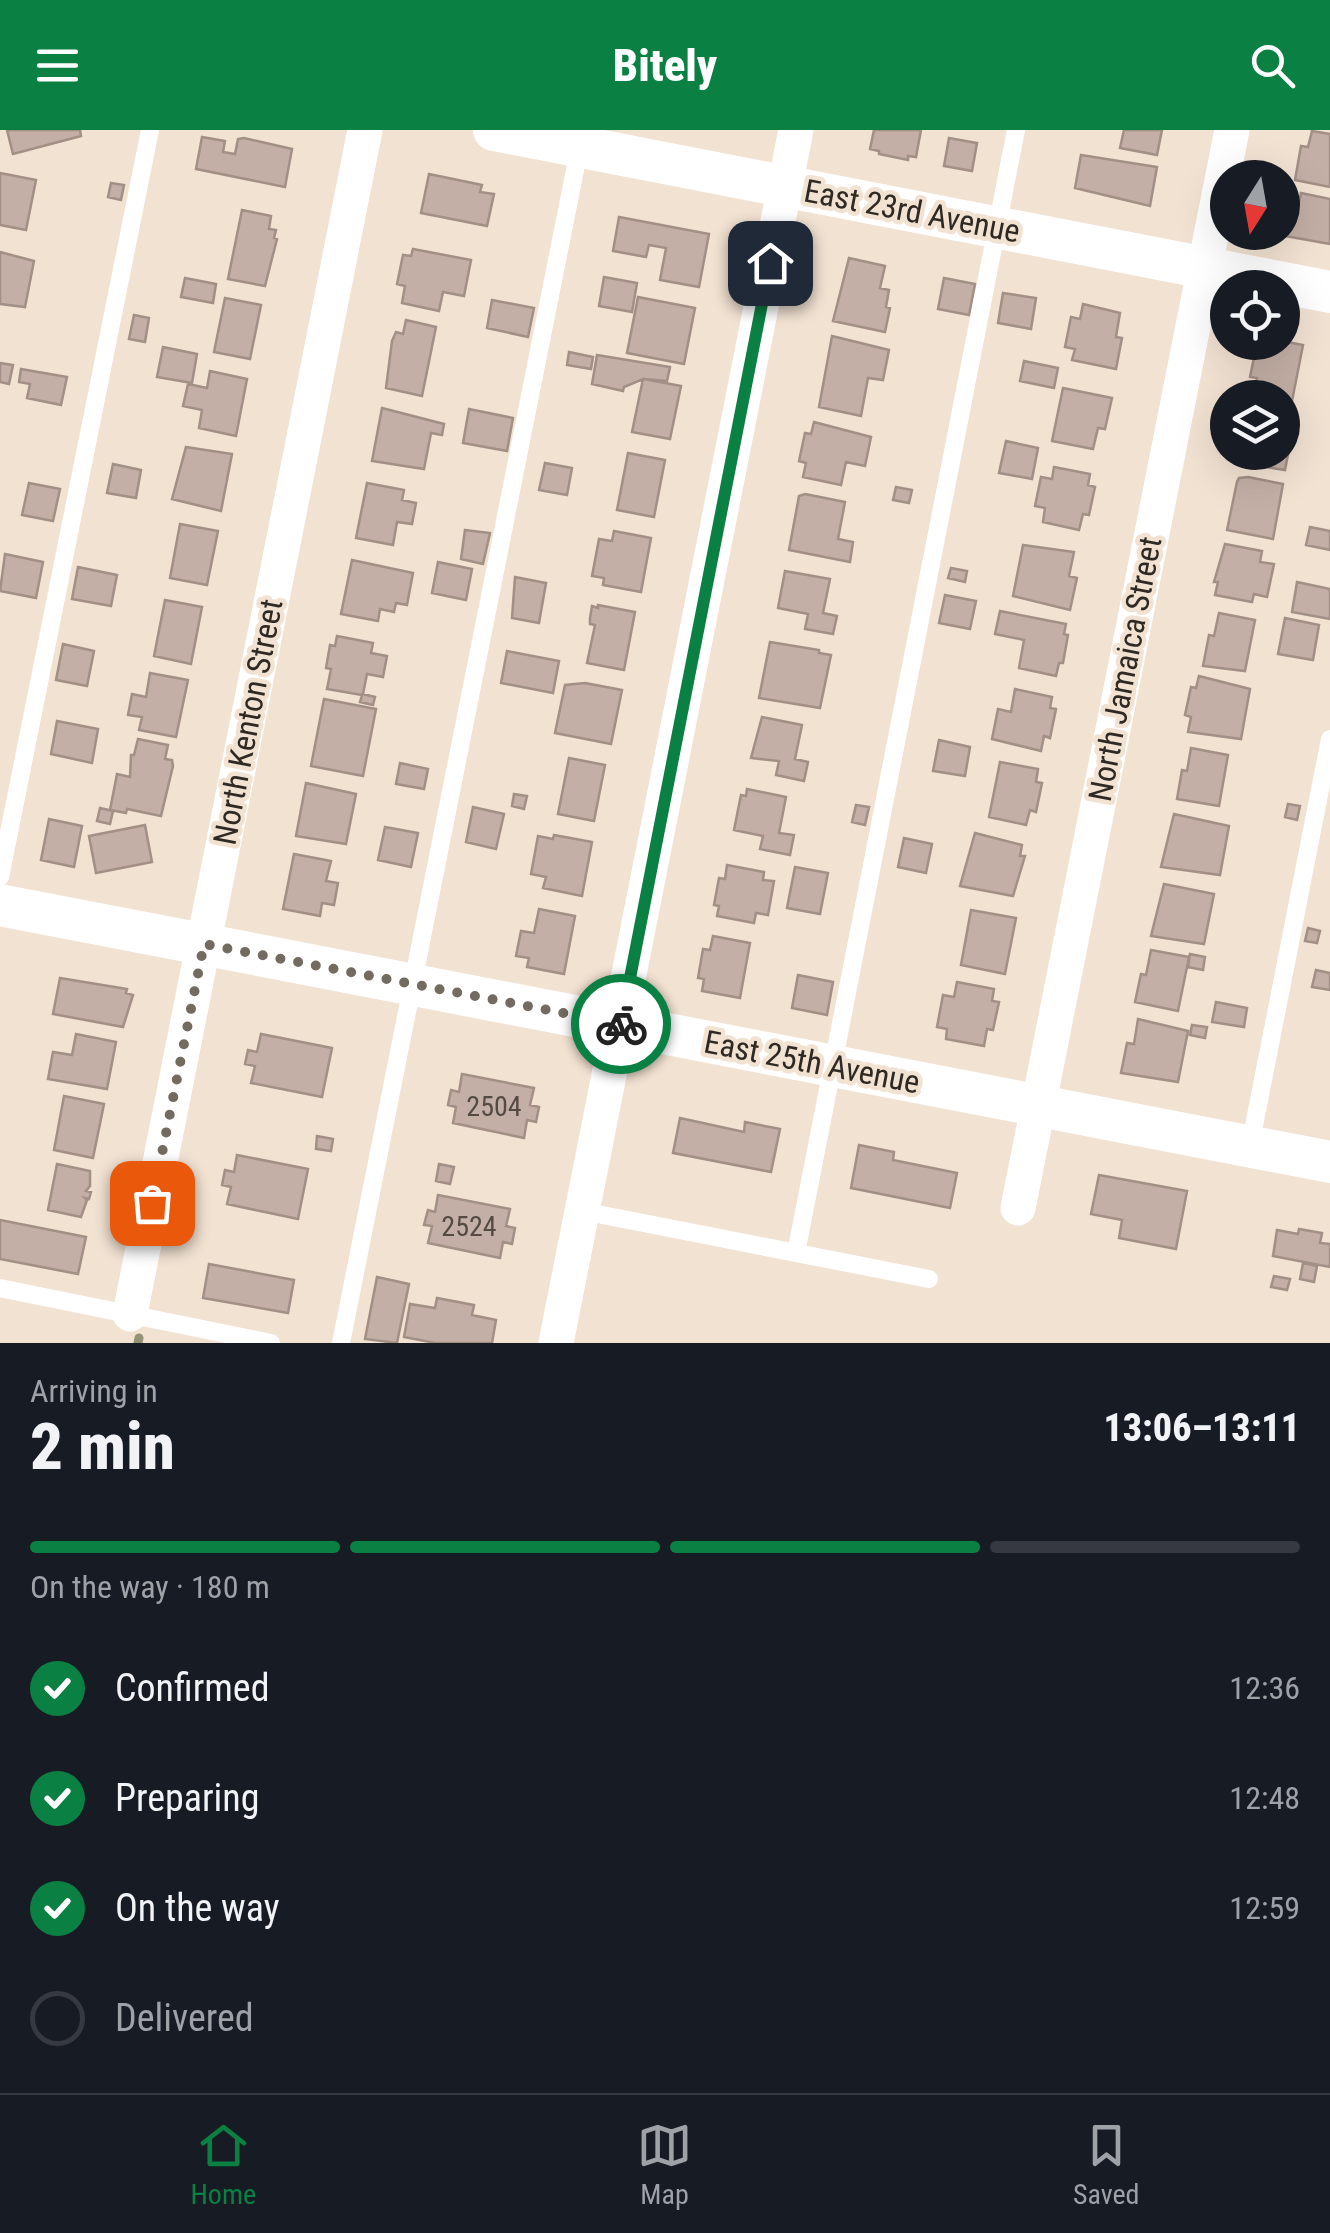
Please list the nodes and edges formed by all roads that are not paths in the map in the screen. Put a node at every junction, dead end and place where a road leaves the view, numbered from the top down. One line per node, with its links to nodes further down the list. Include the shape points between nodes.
1 (150, 130): 13 (lane)
2 (365, 130): 15 (street, North Kenton Street)
3 (494, 130): 7 (street, East 23rd Avenue)
4 (796, 130): 8 (street)
5 (1016, 130): 9 (lane)
6 (1232, 130): 10 (street, North Jamaica Street)
7 (582, 138): 8 (street, East 23rd Avenue); 16 (lane)
8 (785, 186): 9 (street, East 23rd Avenue); 17 (street)
9 (997, 228): 10 (street, East 23rd Avenue); 18 (lane)
10 (1205, 268): 11 (street, East 23rd Avenue); 19 (street, North Jamaica Street)
11 (1330, 292)
12 (1330, 739): 20 (lane)
13 (0, 876)
14 (0, 905): 15 (street, East 25th Avenue)
15 (204, 944): 16 (street, East 25th Avenue); 27 (street, North Kenton Street)
16 (413, 985): 17 (street, East 25th Avenue); 29 (lane)
17 (620, 1025): 18 (street, East 25th Avenue); 23 (street)
18 (832, 1066): 19 (street, East 25th Avenue); 24 (lane)
19 (1038, 1106): 20 (street, East 25th Avenue); 22 (street, North Jamaica Street)
20 (1250, 1146): 21 (street, East 25th Avenue)
21 (1330, 1162)
22 (1018, 1208)
23 (582, 1212): 24 (lane); 30 (street)
24 (796, 1253): 25 (lane)
25 (929, 1279)
26 (0, 1288): 27 (lane)
27 (130, 1314): 28 (lane)
28 (271, 1343)
29 (341, 1343)
30 (556, 1343)

